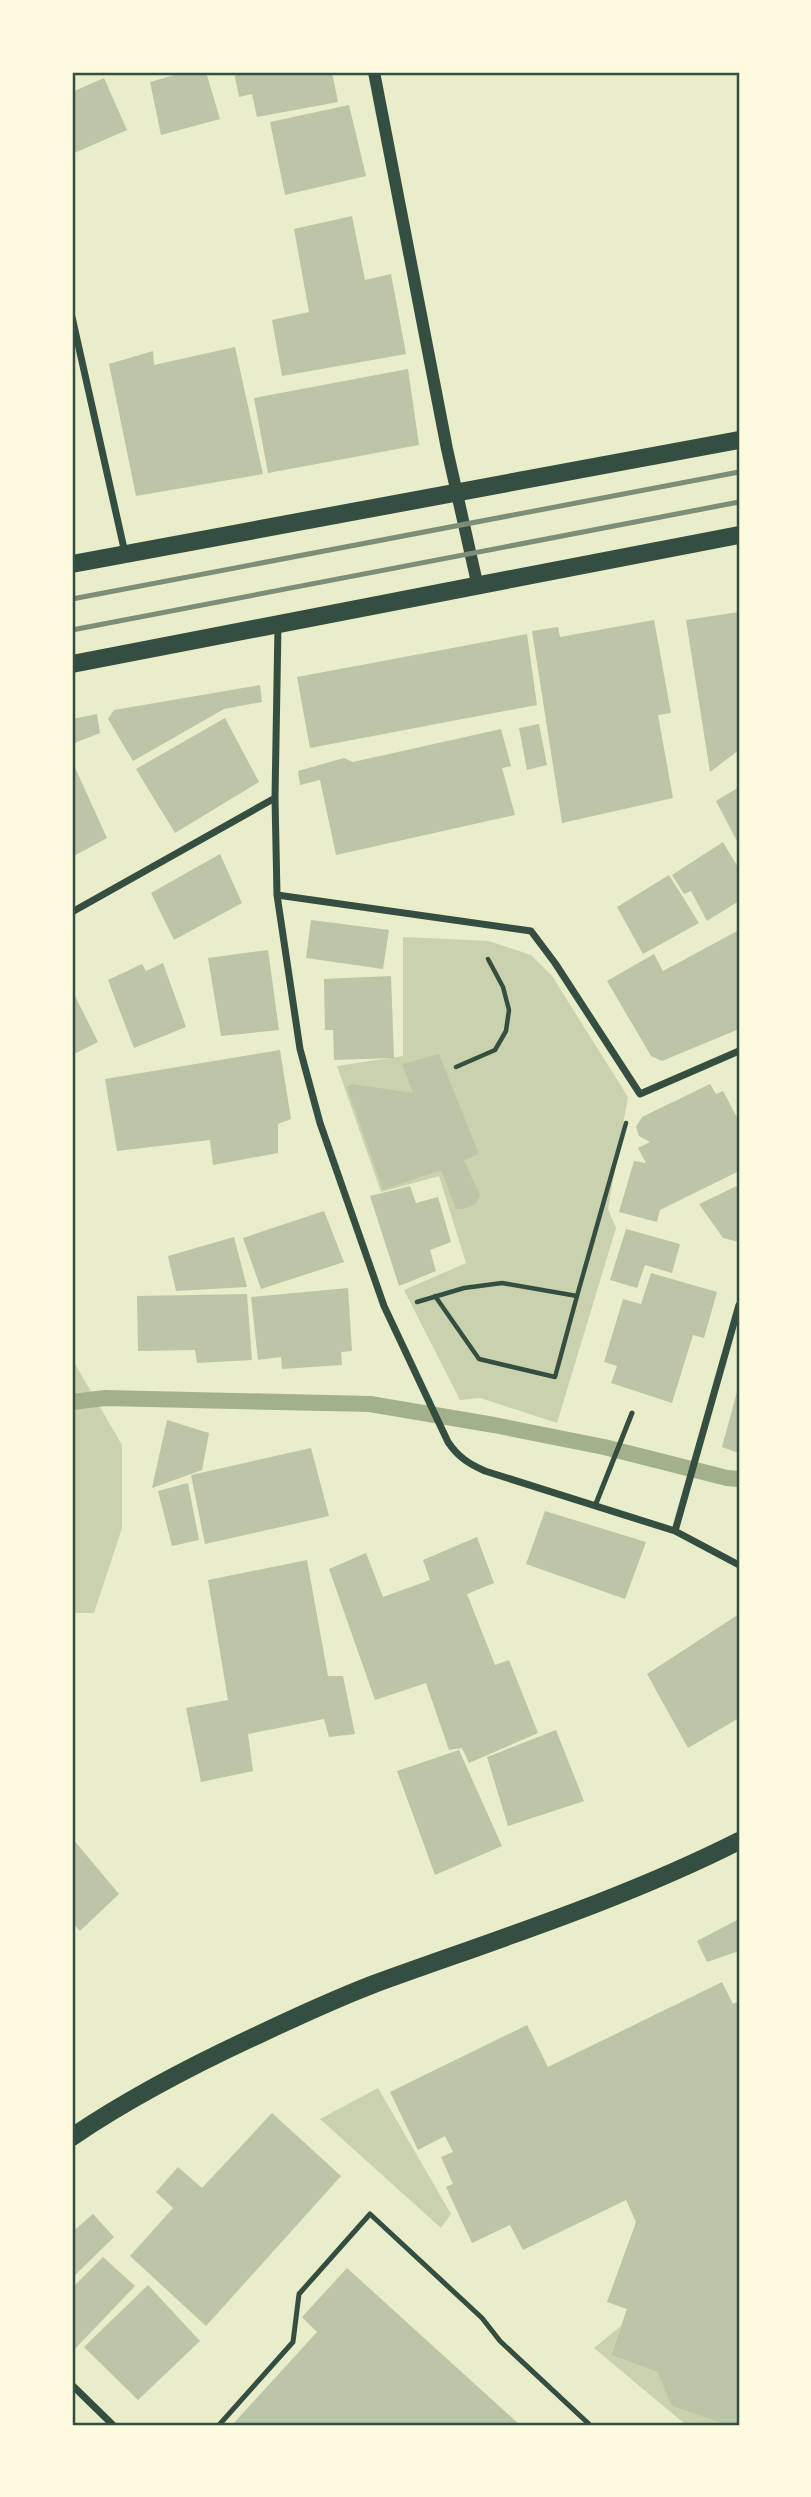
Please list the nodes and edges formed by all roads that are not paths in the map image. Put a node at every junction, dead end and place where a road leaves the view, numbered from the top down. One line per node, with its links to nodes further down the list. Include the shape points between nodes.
1 (374, 72): 4 (street)
2 (72, 317): 6 (street)
3 (739, 440): 4 (main road)
4 (457, 492): 6 (main road); 8 (street)
5 (739, 536): 8 (main road)
6 (125, 554): 7 (main road)
7 (72, 564)
8 (478, 587): 9 (main road)
9 (278, 625): 10 (main road); 11 (street)
10 (72, 664)
11 (275, 798): 12 (street); 13 (street)
12 (278, 895): 14 (street, via 531,930 640,1094); 17 (street, via 300,1049 320,1123 384,1306 448,1442 467,1462 485,1471)
13 (72, 912)
14 (739, 1051)
15 (739, 1305): 18 (street)
16 (632, 1413): 17 (lane)
17 (595, 1506): 18 (street)
18 (675, 1531): 19 (street)
19 (739, 1565)
20 (739, 1841): 21 (main road, via 635,1890 372,1985 290,2020 154,2086)
21 (72, 2137)
22 (72, 2385): 23 (street)
23 (113, 2425)
24 (219, 2425): 25 (lane, via 293,2342 299,2294 370,2214)
25 (590, 2425)

